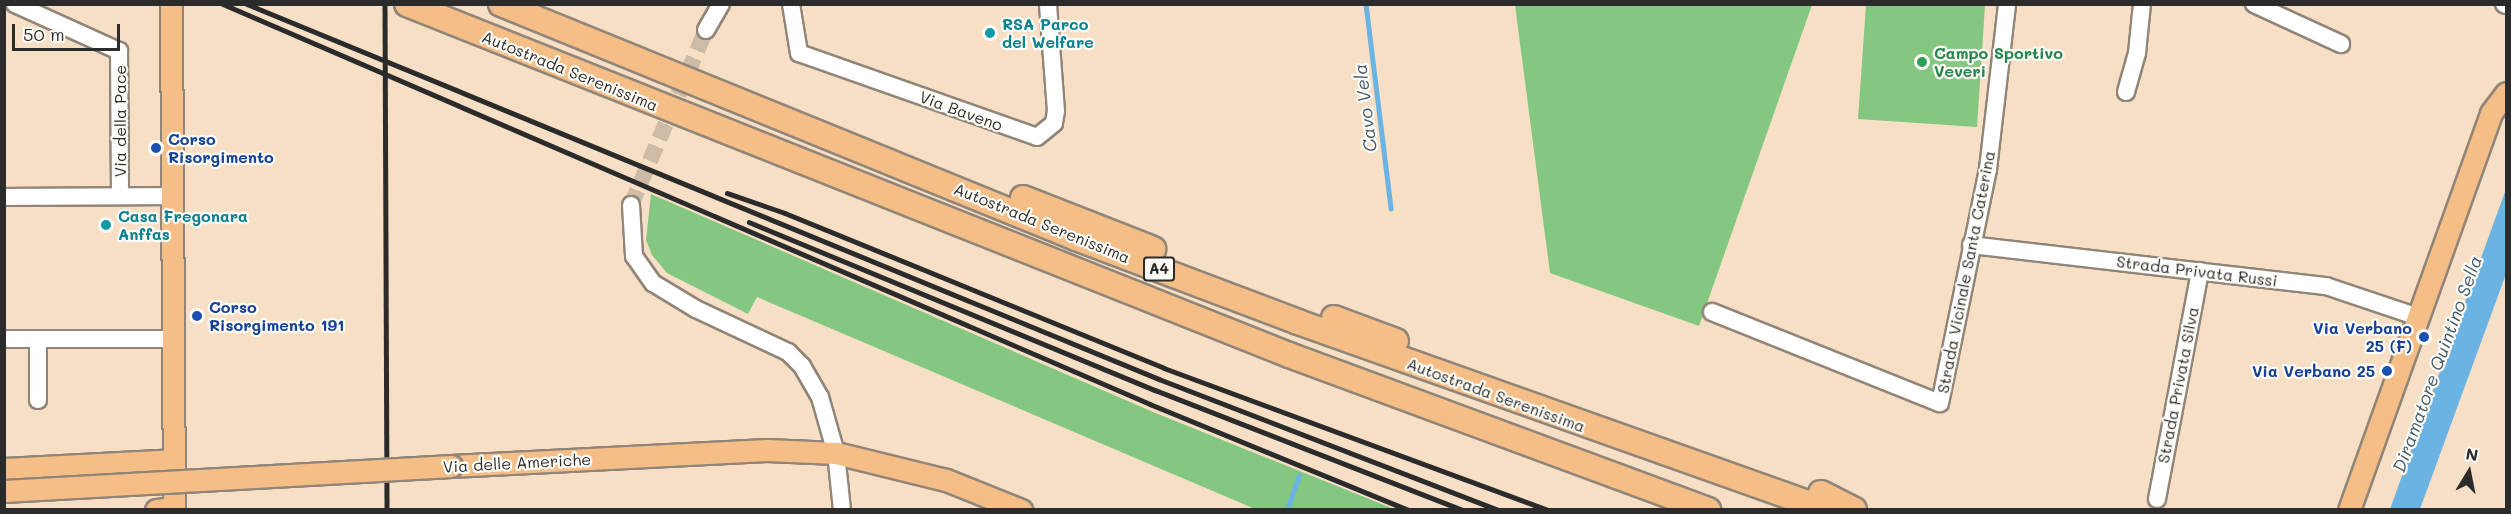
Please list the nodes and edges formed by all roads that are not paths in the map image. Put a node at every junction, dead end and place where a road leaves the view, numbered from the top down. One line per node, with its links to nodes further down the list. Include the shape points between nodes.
1 (15, 4): 17 (street, Via della Pace, via 119,51)
2 (171, 4): 18 (main road)
3 (407, 4): 40 (highway, Autostrada Serenissima / A4, via 1278,351)
4 (501, 4): 15 (highway, Autostrada Serenissima / A4)
5 (721, 4): 11 (street)
6 (791, 4): 7 (street, Via Baveno, via 799,53 1038,137 1054,123 1056,111)
7 (1048, 4)
8 (2007, 4): 22 (street, Strada Vicinale Santa Caterina, via 1988,169)
9 (2142, 4): 13 (street, via 2137,53)
10 (2254, 4): 12 (street)
11 (706, 30)
12 (2341, 44)
13 (2126, 92)
14 (2506, 93): 21 (main road, via 2491,113)
15 (729, 95): 29 (highway, via 813,116); 36 (highway, Autostrada Serenissima / A4, via 1076,238 1298,322)
16 (2506, 113): 21 (main road)
17 (120, 196): 18 (street); 19 (street)
18 (173, 196): 28 (main road)
19 (4, 197)
20 (631, 205): 31 (street, via 634,256 653,283 696,309 788,352 802,366 820,397)
21 (2454, 223): 25 (main road)
22 (1971, 244): 23 (street, Strada Privata Russi); 24 (street, Strada Vicinale Santa Caterina, via 1940,403)
23 (2200, 271): 25 (street, Strada Privata Russi, via 2326,286); 35 (street, Strada Privata Silva)
24 (1712, 312)
25 (2418, 316): 42 (main road)
26 (4, 339): 27 (street)
27 (38, 339): 28 (street); 30 (street)
28 (173, 339): 32 (main road)
29 (1396, 341)
30 (38, 400)
31 (836, 453): 34 (main road, Via delle Americhe, bridge, via 767,450); 38 (street); 39 (main road, Via delle Americhe, via 946,480)
32 (174, 460): 33 (main road); 37 (main road)
33 (4, 468)
34 (4, 491)
35 (2157, 499)
36 (1824, 501): 41 (highway, Autostrada Serenissima)
37 (168, 509)
38 (842, 510)
39 (1021, 510)
40 (1708, 510)
41 (1854, 510)
42 (2349, 510)

